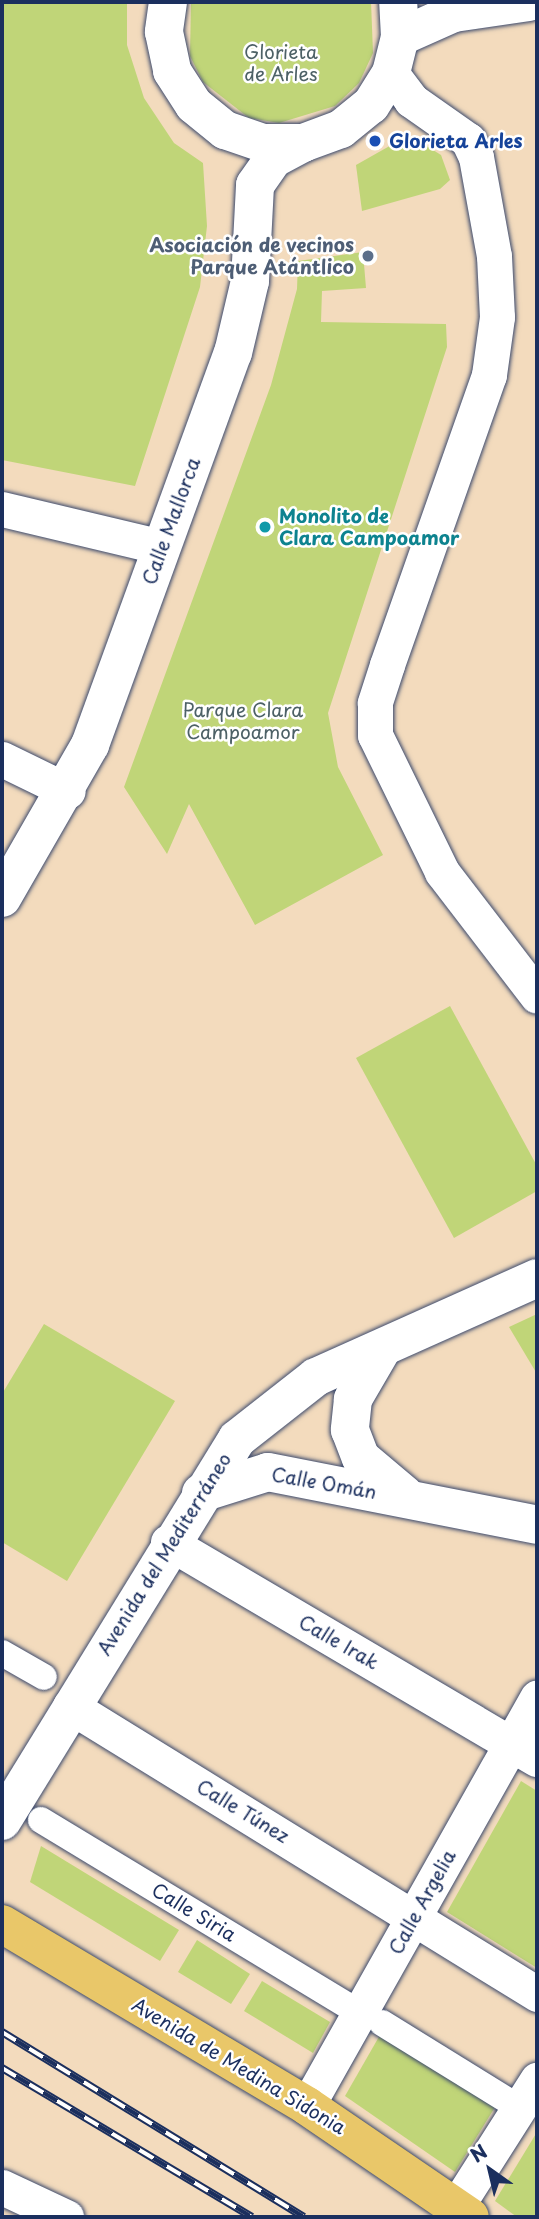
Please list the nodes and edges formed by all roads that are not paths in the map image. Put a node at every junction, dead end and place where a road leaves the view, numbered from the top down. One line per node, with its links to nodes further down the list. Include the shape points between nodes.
1 (168, 2): 5 (street, via 164,32 172,71 194,105)
2 (529, 2): 3 (street, via 454,13)
3 (402, 13): 4 (street)
4 (391, 73): 6 (street, via 351,121); 13 (street, via 411,100 468,140 476,157 494,256 497,317 489,375 375,703 375,735 442,872)
5 (225, 130): 6 (street, via 263,143); 7 (street)
6 (303, 143): 7 (street, via 272,159)
7 (255, 185): 9 (street, Calle Mallorca, via 250,281 233,353)
8 (2, 509): 9 (street)
9 (161, 547): 11 (street, Calle Mallorca)
10 (2, 759): 11 (street)
11 (68, 791): 12 (street, Calle Mallorca)
12 (2, 898)
13 (525, 951): 14 (street)
14 (537, 996)
15 (537, 1278): 16 (street, Avenida del Mediterráneo)
16 (381, 1351): 17 (street, Avenida del Mediterráneo, via 316,1377 273,1407 237,1438); 18 (street, Calle Omán, via 353,1399 350,1430 361,1458)
17 (201, 1493): 18 (street, Calle Omán, via 268,1472); 20 (street, Avenida del Mediterráneo)
18 (409, 1498): 19 (street, Calle Omán)
19 (537, 1525)
20 (169, 1542): 24 (street, Avenida del Mediterráneo); 25 (street, Calle Irak)
21 (2, 1653): 22 (street)
22 (44, 1677)
23 (537, 1697): 25 (street, Calle Argelia)
24 (70, 1706): 27 (street, Avenida del Mediterráneo); 28 (street, Calle Túnez)
25 (524, 1751): 28 (street, Calle Argelia)
26 (41, 1820): 31 (street, Calle Siria)
27 (2, 1821)
28 (415, 1916): 30 (street, Calle Túnez); 35 (street, Calle Argelia)
29 (2, 1924): 35 (main road, Avenida de Medina Sidonia)
30 (537, 1994)
31 (345, 2004)
32 (382, 2023): 34 (street)
33 (537, 2080): 37 (street)
34 (505, 2099)
35 (307, 2106): 37 (main road, Avenida de Medina Sidonia)
36 (2, 2187): 38 (street)
37 (463, 2212)
38 (66, 2217)

